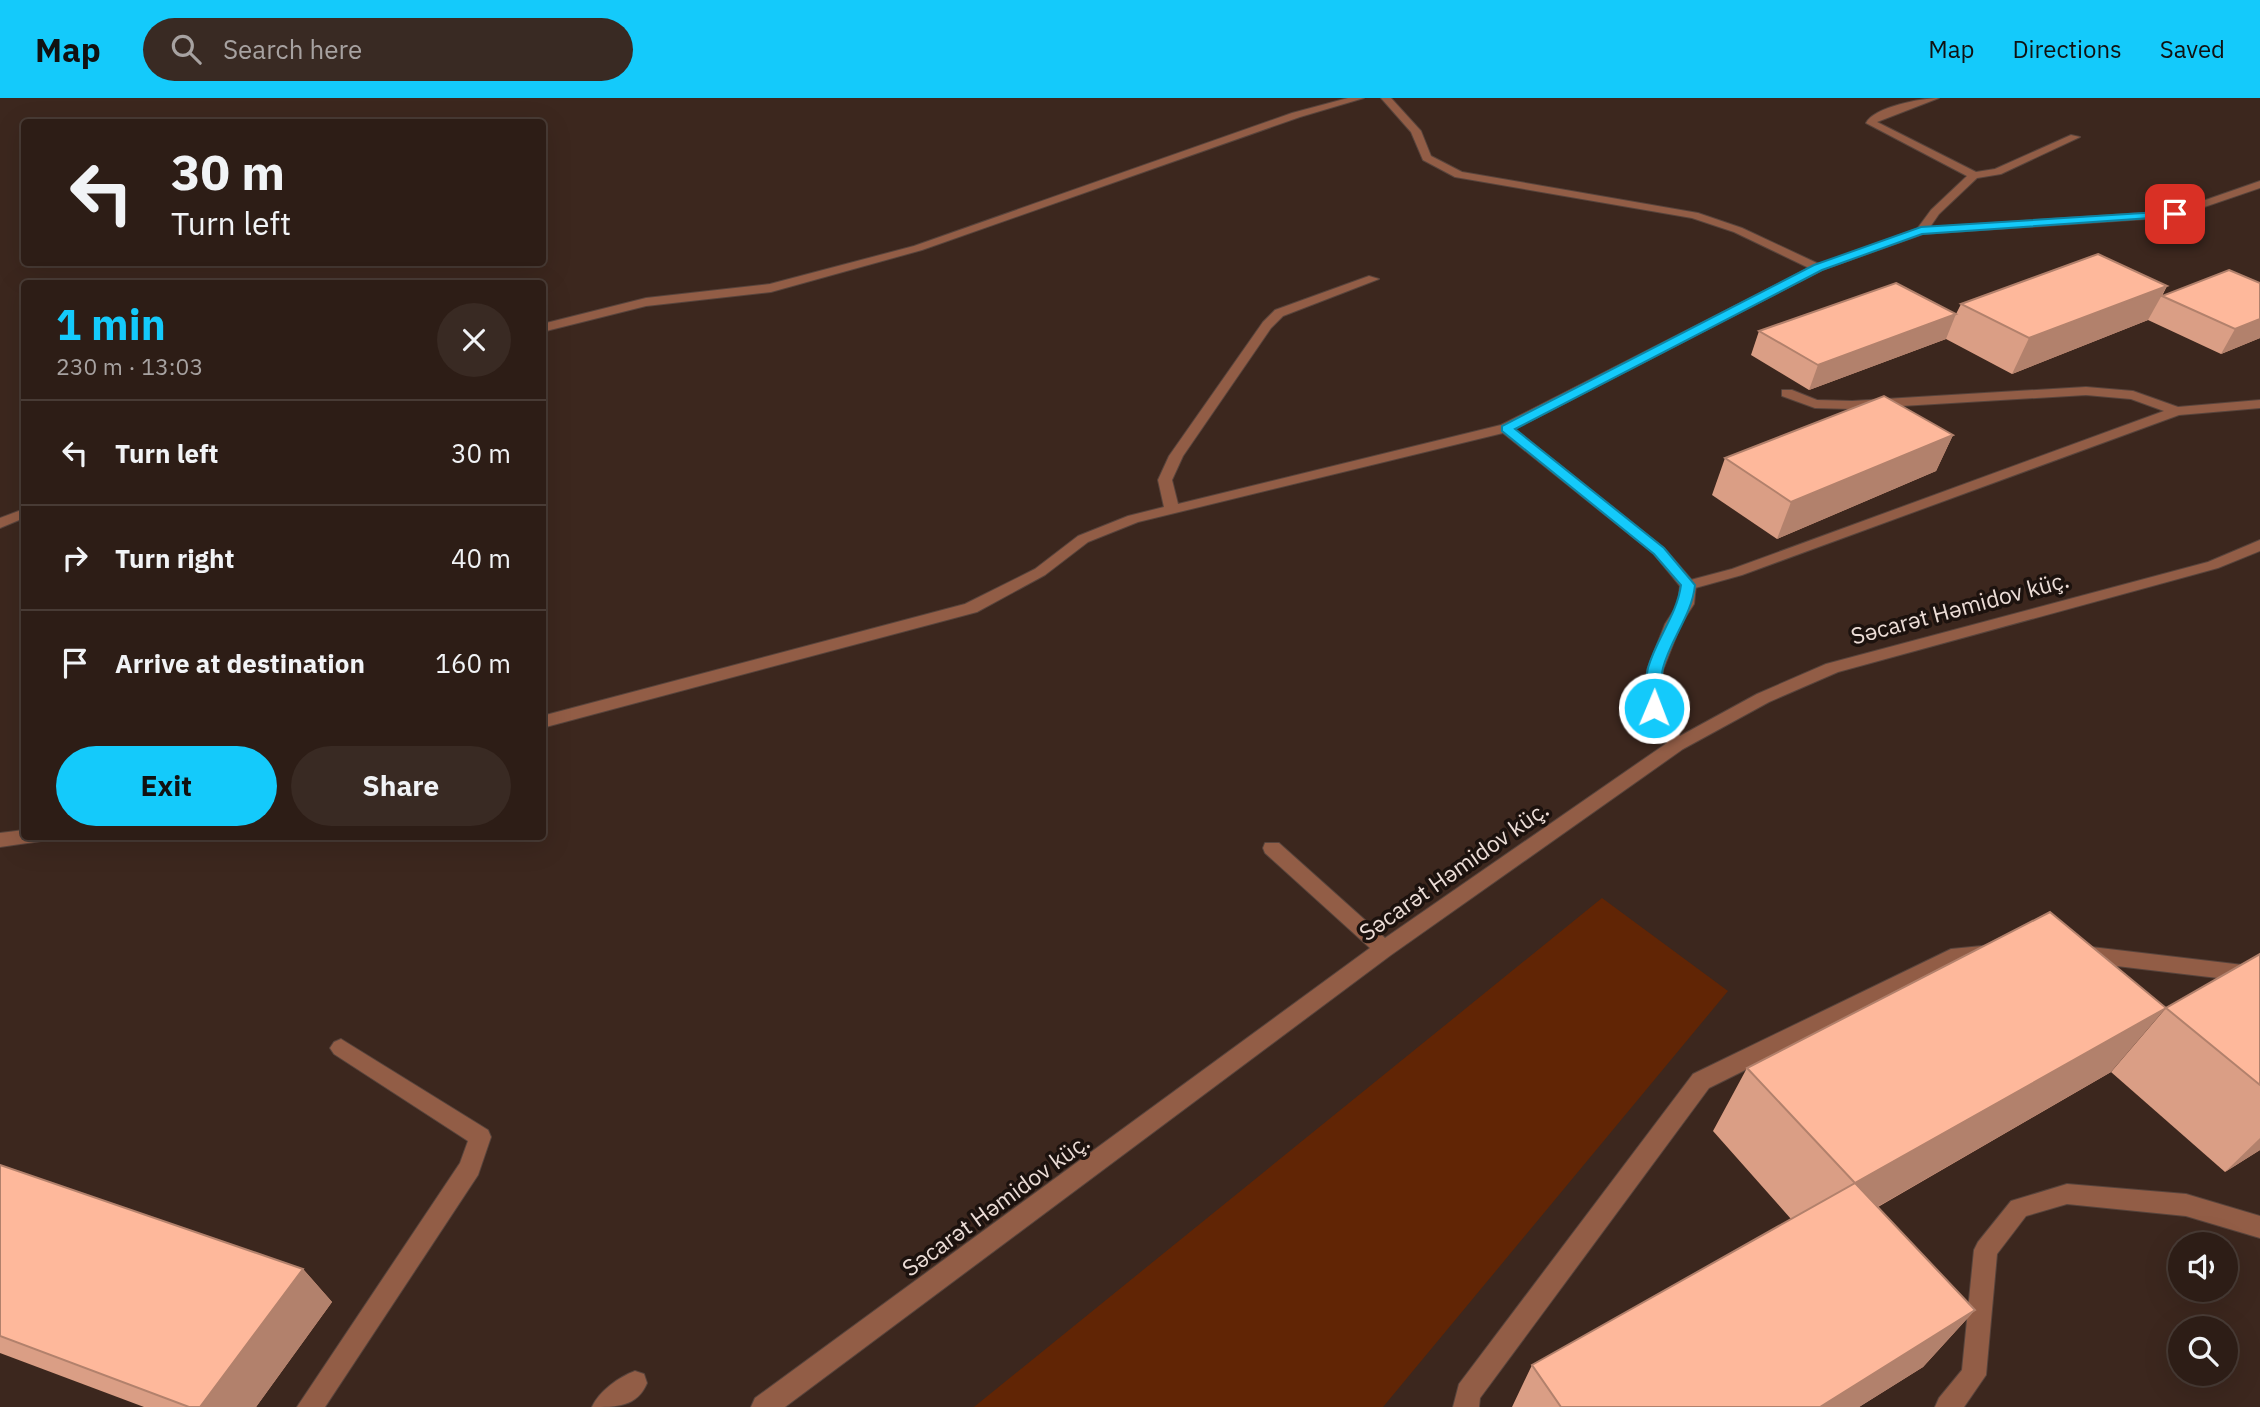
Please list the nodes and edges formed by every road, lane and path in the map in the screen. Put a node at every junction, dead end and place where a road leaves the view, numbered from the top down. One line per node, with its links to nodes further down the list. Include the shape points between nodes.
1 (1359, 98): 10 (street, via 1296,115 918,248 771,288 646,302)
2 (1386, 98): 8 (street, via 1416,131 1427,158 1459,175 1694,215 1738,230)
3 (1934, 98): 5 (street, via 1880,115 1871,123)
4 (2075, 137): 5 (street, via 1997,172)
5 (1975, 175): 7 (street)
6 (2259, 186): 7 (street, via 2175,214)
7 (1921, 230): 8 (street)
8 (1818, 268): 14 (street)
9 (1373, 279): 15 (street, via 1279,313 1268,325 1175,456 1165,480)
10 (546, 327)
11 (1787, 393): 13 (street, via 1815,404 1852,405 2086,391 2133,395)
12 (2260, 404): 13 (street)
13 (2177, 411): 19 (street, via 1737,572)
14 (1506, 428): 15 (street); 19 (street, via 1659,551)
15 (1171, 510): 20 (street, via 1083,539 1040,572 971,608)
16 (21, 514): 17 (street)
17 (0, 524)
18 (2260, 545): 21 (street, Səcarət Həmidov küç., via 2213,565 1832,668 1763,698)
19 (1688, 585): 21 (street, via 1686,604 1672,624 1655,670 1654,708)
20 (546, 721)
21 (1676, 746): 25 (street, Səcarət Həmidov küç.)
22 (21, 838): 23 (street)
23 (0, 840)
24 (1272, 848): 25 (street)
25 (1384, 950): 34 (street, Səcarət Həmidov küç.)
26 (2011, 952): 35 (street, via 1958,955 1702,1082 1468,1393)
27 (2066, 952): 28 (street)
28 (2260, 975)
29 (341, 1048): 32 (street, via 480,1137 470,1168)
30 (2260, 1227): 36 (street, via 2186,1205 2067,1194 2020,1208 1986,1250 1974,1375)
31 (635, 1383): 33 (street)
32 (310, 1407)
33 (604, 1407)
34 (764, 1407)
35 (1466, 1407)
36 (1948, 1407)

